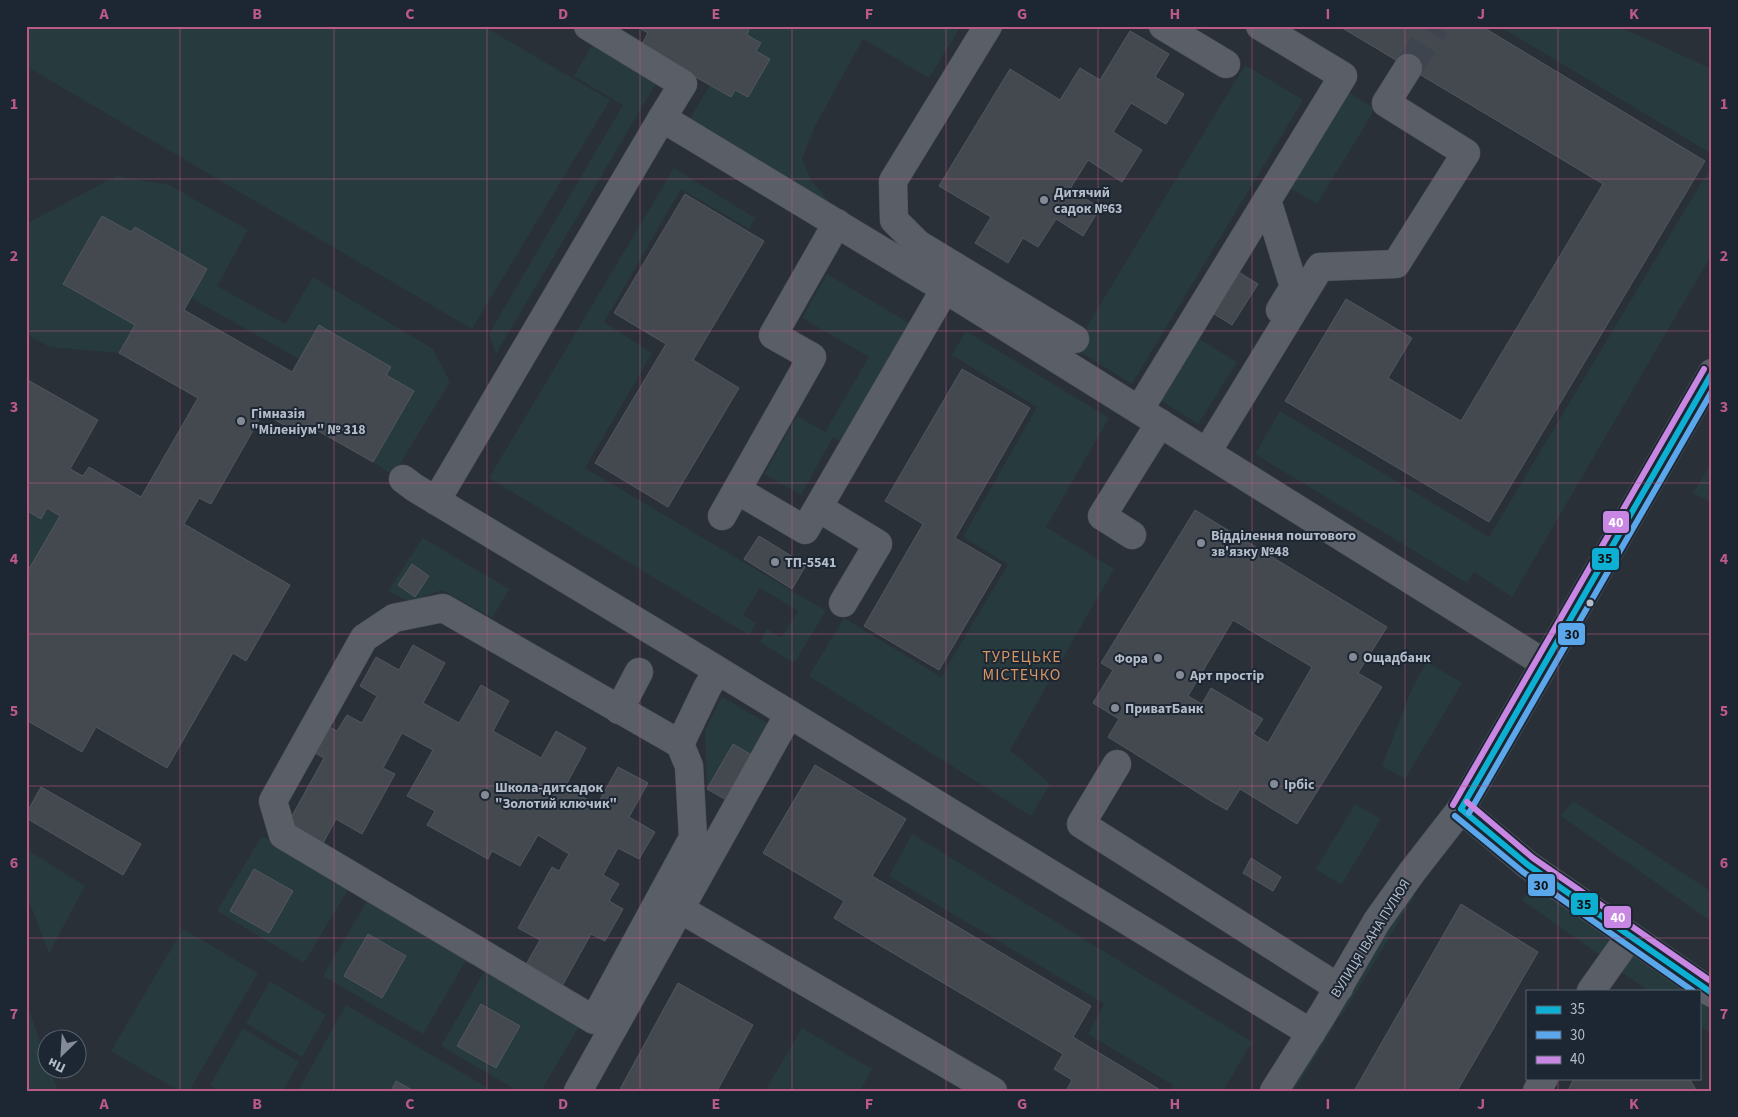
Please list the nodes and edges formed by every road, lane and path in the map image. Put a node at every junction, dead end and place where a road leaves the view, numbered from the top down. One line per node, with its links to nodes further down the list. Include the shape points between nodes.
1 (588, 26): 7 (street, via 683,84)
2 (988, 26): 11 (street, via 893,181 894,220 918,244)
3 (1163, 26): 5 (street)
4 (1260, 26): 8 (street, via 1342,76)
5 (1226, 64)
6 (1408, 68): 14 (street, via 1386,103 1466,153 1396,264 1320,267)
7 (662, 118): 9 (street); 17 (street)
8 (1267, 200): 13 (street); 14 (street, via 1294,287)
9 (837, 224): 10 (street); 16 (street, via 773,335 812,357)
10 (945, 289): 13 (street); 18 (street)
11 (1075, 339)
12 (1712, 373): 22 (street, ВУЛИЦЯ ІВАНА ПУЛЮЯ)
13 (1149, 416): 14 (street); 20 (street, via 1102,516)
14 (1201, 449): 22 (street)
15 (403, 479): 17 (street)
16 (737, 490): 18 (street, via 805,530); 19 (street)
17 (436, 501): 23 (street)
18 (819, 508): 21 (street, via 878,544)
19 (722, 516)
20 (1132, 535)
21 (843, 603)
22 (1544, 663): 29 (street, ВУЛИЦЯ ІВАНА ПУЛЮЯ)
23 (718, 670): 26 (street); 27 (street)
24 (639, 672): 25 (street)
25 (619, 710): 27 (street); 27 (street, via 443,608 394,618 364,638 273,801 283,835 594,1020 693,838 689,766)
26 (789, 714): 30 (street); 35 (street)
27 (680, 744)
28 (1117, 764): 32 (street, via 1081,824)
29 (1461, 809): 31 (street, via 1528,865); 32 (street, ВУЛИЦЯ ІВАНА ПУЛЮЯ, via 1377,921)
30 (680, 909): 36 (street); 37 (street)
31 (1630, 936): 33 (street); 34 (street)
32 (1339, 988): 35 (street, ВУЛИЦЯ ІВАНА ПУЛЮЯ)
33 (1592, 990)
34 (1712, 993)
35 (1311, 1033): 38 (street, ВУЛИЦЯ ІВАНА ПУЛЮЯ)
36 (578, 1091)
37 (993, 1091)
38 (1274, 1091)

